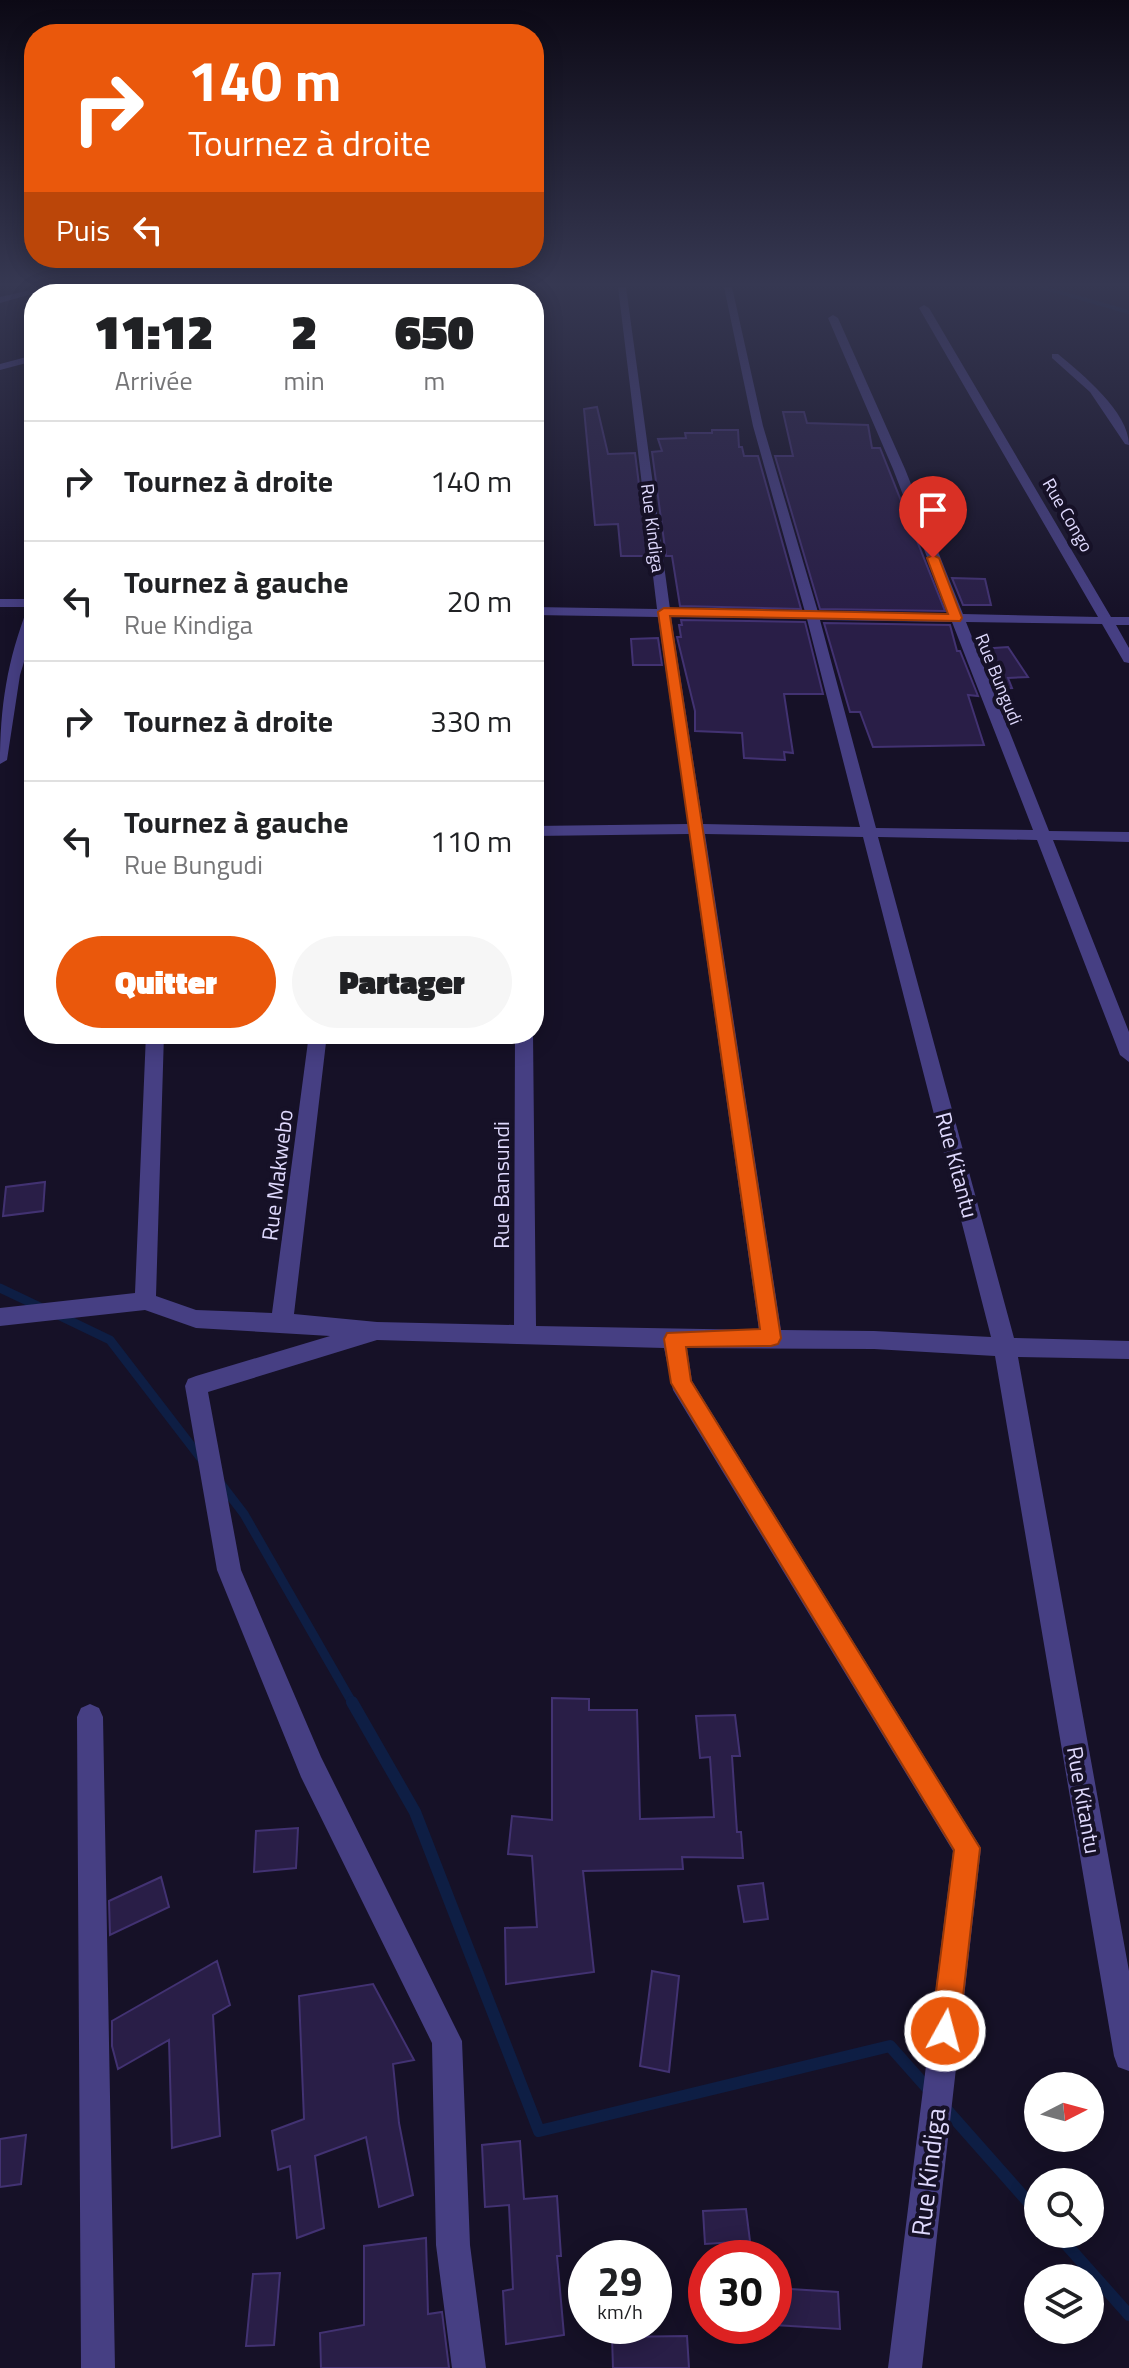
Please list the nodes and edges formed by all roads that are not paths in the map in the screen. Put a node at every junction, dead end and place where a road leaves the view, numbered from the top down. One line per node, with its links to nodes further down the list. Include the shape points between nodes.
1 (636, 398): 10 (street, Rue Kindiga)
2 (752, 398): 11 (street, Rue Kitantu)
3 (868, 398): 12 (street, Rue Bungudi)
4 (977, 398): 13 (street, Rue Congo)
5 (1099, 398): 6 (street)
6 (1129, 442)
7 (0, 603): 8 (street)
8 (24, 605)
9 (544, 611): 10 (street)
10 (664, 612): 11 (street); 18 (street, Rue Kindiga)
11 (812, 615): 12 (street); 20 (street, Rue Kitantu)
12 (956, 618): 13 (street); 21 (street, Rue Bungudi)
13 (1109, 620): 14 (street); 16 (street, Rue Congo)
14 (1129, 621)
15 (24, 639): 17 (street)
16 (1129, 659)
17 (0, 760)
18 (695, 829): 19 (street); 20 (street); 32 (street, Rue Kindiga)
19 (544, 831)
20 (870, 832): 21 (street); 34 (street, Rue Kitantu)
21 (1043, 837): 22 (street); 26 (street, Rue Bungudi)
22 (1129, 837)
23 (155, 1044): 27 (street)
24 (317, 1044): 29 (street, Rue Makwebo)
25 (524, 1044): 31 (street, Rue Bansundi)
26 (1129, 1055)
27 (145, 1301): 28 (street); 29 (street, via 196,1319)
28 (0, 1317)
29 (282, 1322): 30 (street)
30 (377, 1331): 31 (street); 39 (street, via 196,1386 229,1570 311,1767 447,2041 453,2245)
31 (525, 1336): 33 (street)
32 (771, 1338): 33 (street); 34 (street)
33 (674, 1339): 40 (street, Rue Kindiga, via 681,1383 967,1848)
34 (1005, 1347): 35 (street); 37 (street, Rue Kitantu)
35 (1129, 1350)
36 (90, 1717): 38 (street)
37 (1129, 2056)
38 (98, 2368)
39 (469, 2368)
40 (905, 2368)

